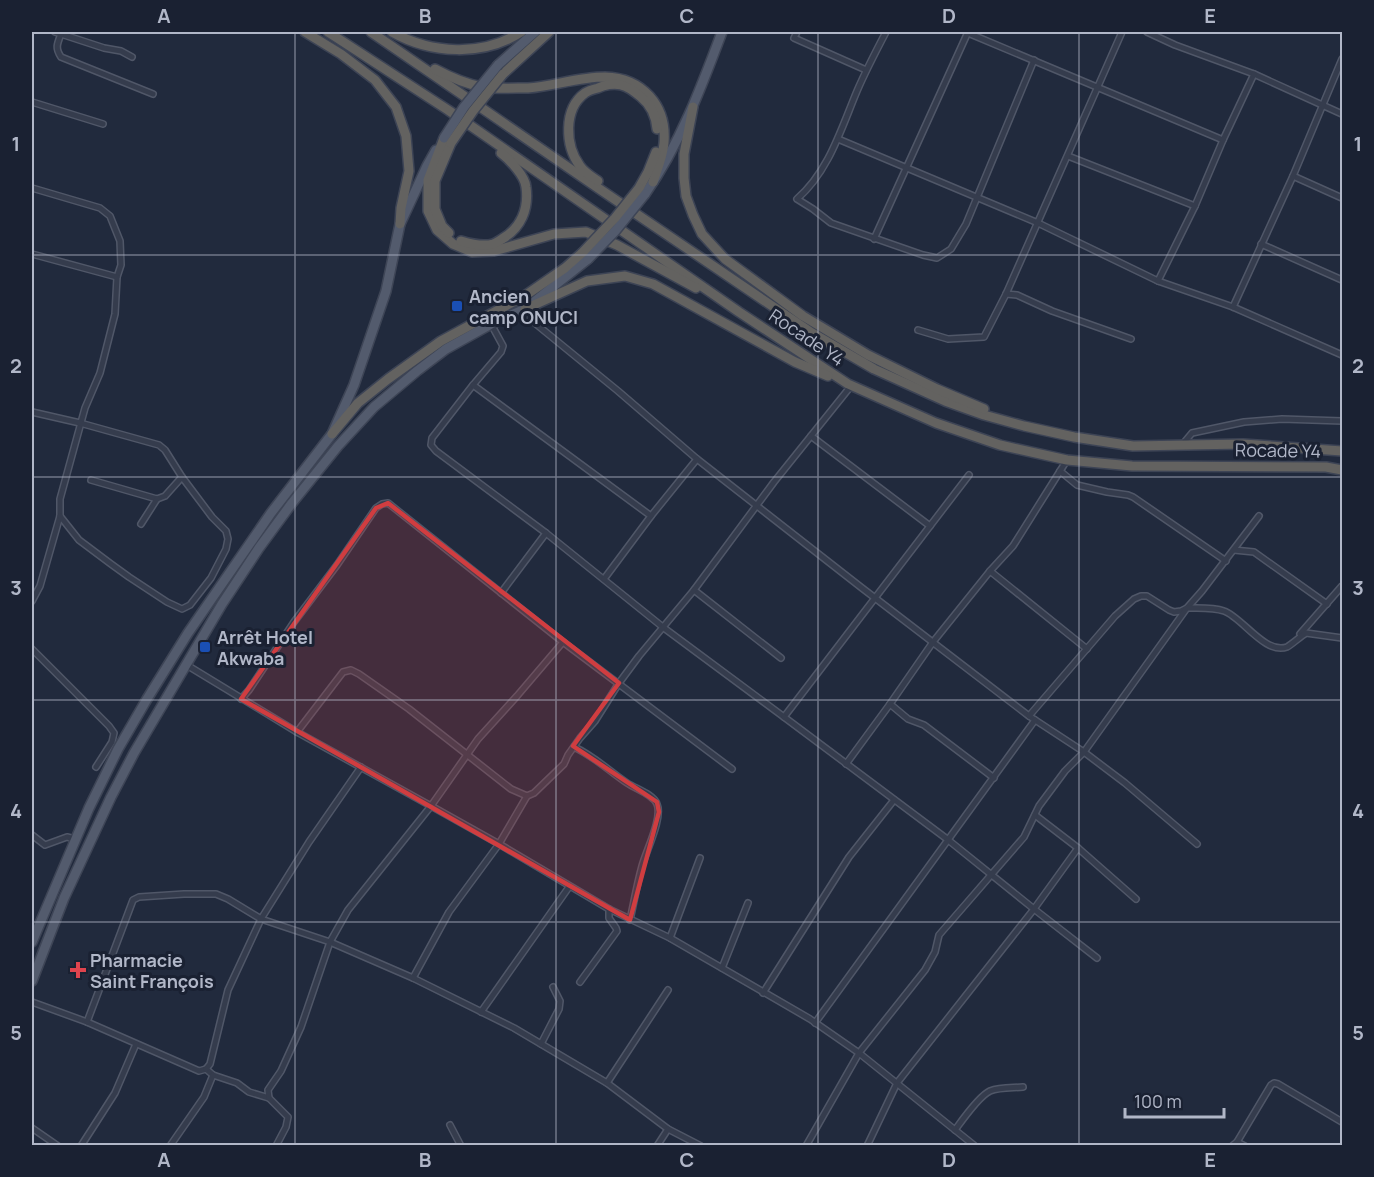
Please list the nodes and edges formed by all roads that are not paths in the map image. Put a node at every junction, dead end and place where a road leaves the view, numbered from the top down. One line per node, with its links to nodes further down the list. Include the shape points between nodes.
1 (305, 32): 44 (highway, via 375,80 396,107 406,136 409,171)
2 (327, 32): 27 (highway, Rocade Y4)
3 (370, 32): 15 (highway, Rocade Y4)
4 (393, 32): 5 (highway, via 429,47 457,50 492,45)
5 (521, 32)
6 (535, 32): 19 (main road)
7 (549, 32): 19 (highway)
8 (722, 32): 26 (main road)
9 (797, 32): 20 (street, via 794,38)
10 (886, 32): 20 (street)
11 (968, 32): 18 (street); 34 (street)
12 (1122, 32): 22 (street)
13 (1147, 32): 21 (street)
14 (58, 33): 16 (street); 23 (street, via 56,46 61,57)
15 (395, 47): 36 (highway, via 444,74 483,87 526,88 604,77 636,85 652,98 662,117 664,143); 42 (highway, Rocade Y4)
16 (132, 57)
17 (1342, 59): 25 (street)
18 (1034, 60): 22 (street); 39 (street)
19 (501, 70): 32 (highway, bridge)
20 (866, 70): 30 (street)
21 (1254, 74): 25 (street); 31 (street)
22 (1097, 88): 31 (street); 33 (street)
23 (153, 93)
24 (32, 102): 29 (street)
25 (1323, 105): 28 (street); 35 (street)
26 (693, 107): 36 (main road); 65 (highway, via 684,154 686,196 702,234 725,259 803,316 868,355)
27 (448, 110): 32 (highway, via 510,160 526,185 521,223 493,244 473,245 456,239 442,226 435,209 435,181); 55 (highway, Rocade Y4)
28 (1342, 114)
29 (102, 124)
30 (838, 139): 34 (street); 45 (street, via 828,162 796,199 831,223)
31 (1223, 140): 41 (street)
32 (447, 141): 44 (main road, via 428,166); 55 (highway, via 428,180 428,211 437,230 453,244 472,252 494,251 554,234 586,231)
33 (1068, 156): 41 (street); 43 (street)
34 (906, 169): 39 (street); 45 (street)
35 (1293, 176): 40 (street); 46 (street)
36 (653, 182): 38 (main road)
37 (32, 188): 49 (street, via 100,208 110,216 120,241)
38 (642, 191): 42 (highway, via 659,141 656,119 647,102 621,84 585,93 569,121 572,152 581,168); 48 (highway, bridge)
39 (977, 197): 43 (street); 45 (street, via 951,249 937,258)
40 (1342, 198)
41 (1195, 206): 51 (street)
42 (639, 215): 65 (highway, Rocade Y4, via 812,333 874,369 945,401)
43 (1038, 223): 51 (street); 52 (street)
44 (400, 224): 66 (main road, via 386,291 354,385)
45 (874, 239)
46 (1261, 244): 50 (street); 53 (street)
47 (32, 254): 49 (street)
48 (585, 256): 54 (main road); 66 (highway, via 526,295 441,341 358,403)
49 (117, 277): 64 (street, via 115,314 100,373)
50 (1342, 280)
51 (1158, 281): 53 (street)
52 (1006, 294): 57 (street, via 984,337 948,339); 58 (street)
53 (1233, 307): 59 (street)
54 (523, 310): 56 (main road); 61 (highway, via 588,281 625,276 653,284 795,362); 70 (street)
55 (739, 312): 61 (highway, Rocade Y4)
56 (491, 324): 60 (street, via 503,346); 104 (main road, via 446,349 417,371 338,446 259,548)
57 (918, 330)
58 (1131, 339)
59 (1342, 355)
60 (473, 385): 80 (street); 84 (street, via 432,438 431,445)
61 (849, 385): 67 (street); 71 (highway, Rocade Y4, via 936,423 1000,445)
62 (32, 412): 64 (street)
63 (1342, 421): 68 (street, via 1244,422 1192,433)
64 (80, 423): 75 (street, via 159,445); 79 (street, via 60,499)
65 (1024, 426): 68 (highway, Rocade Y4, via 1133,446)
66 (332, 434): 125 (main road, via 271,513 188,633 118,749)
67 (811, 436): 78 (street); 83 (street)
68 (1182, 445): 69 (highway, Rocade Y4, via 1243,444)
69 (1342, 451)
70 (697, 459): 78 (street); 80 (street)
71 (1067, 460): 72 (highway, Rocade Y4, via 1132,466); 73 (street)
72 (1342, 470)
73 (1060, 471): 86 (street, via 1077,485 1133,497); 87 (street, via 1013,546)
74 (969, 475): 83 (street)
75 (182, 477): 77 (street, via 165,496); 79 (street, via 226,531 228,539 211,578 190,605 182,609 129,578 80,540)
76 (91, 480): 77 (street)
77 (157, 499): 82 (street)
78 (756, 505): 90 (street); 92 (street)
79 (60, 516): 93 (street)
80 (651, 516): 88 (street)
81 (1259, 516): 85 (street)
82 (141, 524)
83 (930, 526): 92 (street)
84 (546, 533): 88 (street); 91 (street)
85 (1234, 550): 86 (street); 94 (street, via 1254,552)
86 (1226, 561): 95 (street)
87 (990, 571): 100 (street); 102 (street)
88 (604, 579): 96 (street)
89 (1342, 586): 94 (street)
90 (694, 590): 96 (street); 103 (street)
91 (501, 593): 99 (street); 106 (street, via 388,503 382,504)
92 (874, 598): 100 (street); 109 (street)
93 (32, 601)
94 (1327, 604): 98 (street)
95 (1187, 608): 98 (street, via 1225,611 1275,648 1287,647); 102 (street, via 1174,612 1147,596 1134,598); 113 (street)
96 (664, 628): 105 (street); 109 (street)
97 (1342, 638): 98 (street, via 1306,633)
98 (1294, 640)
99 (563, 642): 105 (street); 114 (street)
100 (933, 642): 107 (street); 108 (street)
101 (32, 649): 116 (street, via 114,733)
102 (1087, 649): 108 (street)
103 (782, 658)
104 (185, 664): 106 (street); 145 (main road, via 111,797 64,898)
105 (619, 683): 112 (street); 118 (street)
106 (241, 699): 111 (street)
107 (890, 704): 115 (street); 119 (street)
108 (1029, 716): 110 (street)
109 (784, 717): 115 (street)
110 (1035, 720): 113 (street); 119 (street)
111 (297, 732): 114 (street, via 343,672 351,670); 117 (street)
112 (574, 747): 120 (street, via 564,764); 138 (street, via 657,802 659,812)
113 (1084, 752): 123 (street, via 1065,771); 128 (street)
114 (467, 754): 120 (street, via 504,784); 122 (street)
115 (846, 764): 121 (street)
116 (96, 767)
117 (361, 767): 122 (street); 137 (street)
118 (732, 770)
119 (994, 778): 126 (street)
120 (527, 796): 127 (street)
121 (894, 800): 126 (street); 149 (street, via 849,857)
122 (431, 806): 127 (street); 141 (street, via 348,910)
123 (1035, 815): 129 (street); 131 (street, via 1024,837)
124 (32, 835): 125 (street, via 45,845)
125 (75, 838): 140 (main road)
126 (947, 839): 131 (street); 153 (street)
127 (499, 844): 132 (street); 144 (street, via 449,912)
128 (1197, 844)
129 (1078, 848): 133 (street); 136 (street)
130 (700, 858): 139 (street)
131 (991, 875): 136 (street); 156 (street, via 939,935 925,970)
132 (569, 887): 135 (street); 151 (street)
133 (1136, 899)
134 (748, 903): 143 (street)
135 (609, 909): 138 (street); 146 (street, via 617,932)
136 (1034, 909): 142 (street); 160 (street)
137 (261, 918): 141 (street); 152 (street, via 216,894 133,900); 157 (street, via 228,990)
138 (630, 920): 139 (street)
139 (670, 938): 143 (street)
140 (32, 942)
141 (330, 942): 144 (street); 162 (street, via 301,1027 268,1090)
142 (1097, 958)
143 (722, 968): 149 (street)
144 (413, 978): 151 (street)
145 (32, 981)
146 (580, 982)
147 (553, 987): 155 (street, via 560,1009)
148 (668, 990): 159 (street)
149 (763, 993): 153 (street)
150 (32, 1002): 152 (street)
151 (481, 1012): 155 (street)
152 (87, 1022): 154 (street)
153 (815, 1023): 156 (street)
154 (136, 1044): 157 (street, via 200,1071); 170 (street, via 115,1093)
155 (541, 1044): 159 (street)
156 (859, 1053): 160 (street); 176 (street)
157 (206, 1070): 158 (street)
158 (213, 1075): 162 (street); 171 (street, via 204,1097)
159 (607, 1083): 166 (street)
160 (897, 1083): 167 (street); 177 (street)
161 (1023, 1087): 167 (street, via 989,1092)
162 (268, 1098): 172 (street, via 288,1117)
163 (1342, 1122): 168 (street, via 1274,1083)
164 (450, 1125): 173 (street)
165 (32, 1128): 169 (street)
166 (668, 1129): 174 (street); 175 (street)
167 (955, 1130): 178 (street)
168 (1234, 1144): 179 (street)
169 (58, 1146)
170 (81, 1146)
171 (170, 1146)
172 (276, 1146)
173 (461, 1146)
174 (657, 1146)
175 (701, 1146)
176 (806, 1146)
177 (867, 1146)
178 (975, 1146)
179 (1245, 1146)

